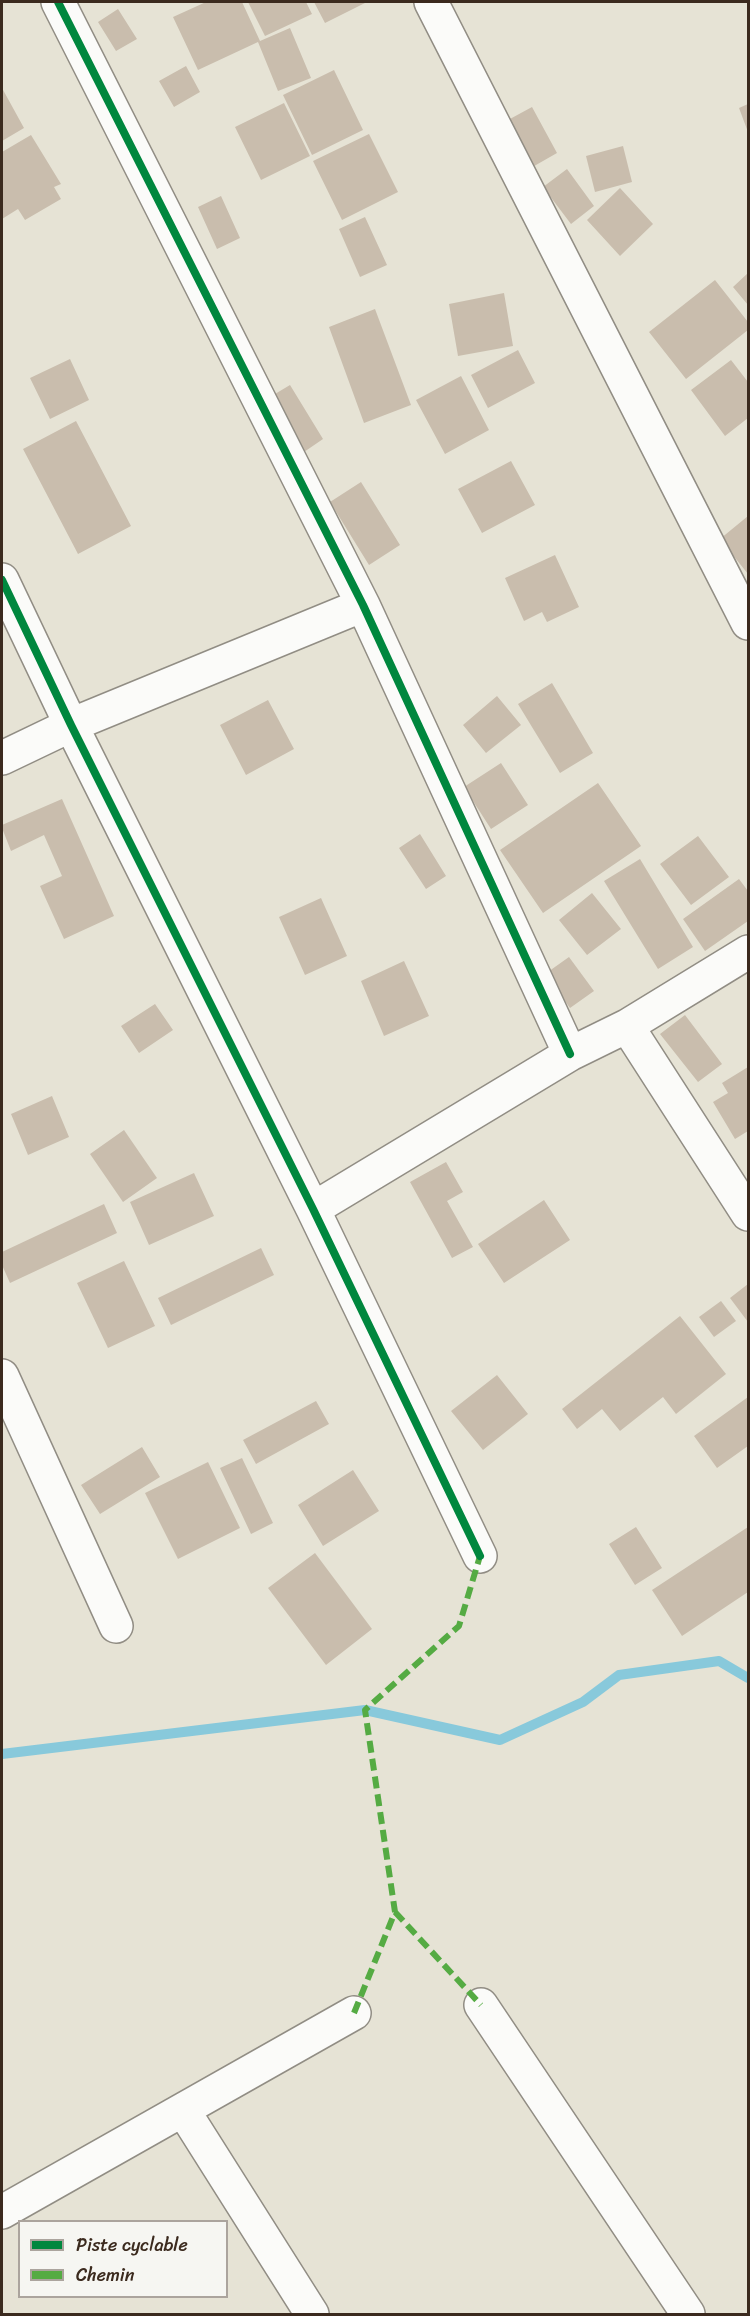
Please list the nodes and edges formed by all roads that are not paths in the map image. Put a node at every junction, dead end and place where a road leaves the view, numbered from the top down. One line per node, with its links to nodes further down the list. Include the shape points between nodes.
1 (58, 2): 4 (street)
2 (431, 2): 5 (street)
3 (2, 580): 6 (street)
4 (363, 605): 6 (street); 10 (street)
5 (748, 623)
6 (71, 726): 7 (street); 11 (street)
7 (2, 758)
8 (748, 951): 9 (street)
9 (627, 1026): 10 (street); 12 (street)
10 (570, 1054): 11 (street)
11 (313, 1209): 14 (street)
12 (748, 1214)
13 (2, 1376): 15 (street)
14 (480, 1556)
15 (116, 1626)
16 (480, 2005): 21 (street)
17 (354, 2013): 18 (street)
18 (183, 2110): 19 (street); 20 (street)
19 (2, 2212)
20 (312, 2314)
21 (688, 2314)

